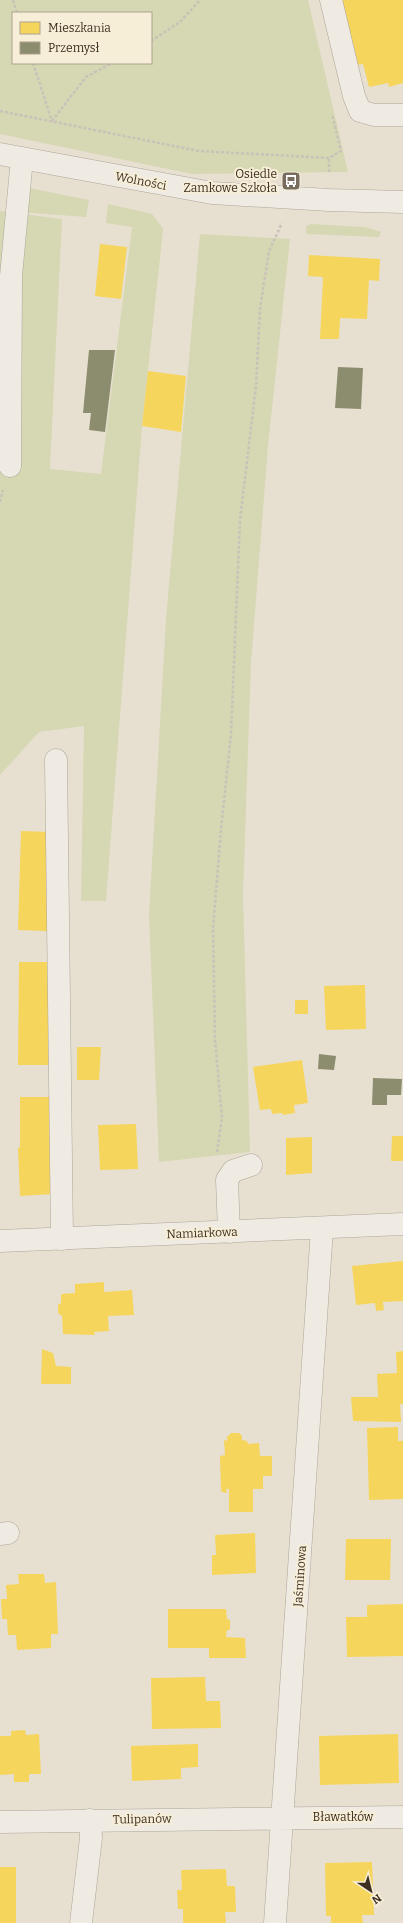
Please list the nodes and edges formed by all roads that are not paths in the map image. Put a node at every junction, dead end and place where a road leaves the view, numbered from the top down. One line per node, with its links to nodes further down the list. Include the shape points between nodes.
1 (331, 0): 2 (street, via 354,96 360,111 374,115)
2 (403, 115)
3 (0, 154): 4 (street, Wolności)
4 (22, 158): 5 (street, Wolności, via 212,193); 6 (street, via 11,276)
5 (403, 202)
6 (10, 466)
7 (56, 760): 12 (street)
8 (251, 1166): 11 (street, via 233,1171 227,1180)
9 (403, 1224): 10 (street, Namiarkowa)
10 (322, 1228): 11 (street, Namiarkowa); 15 (street, Jaśminowa)
11 (229, 1232): 12 (street, Namiarkowa)
12 (62, 1239): 13 (street, Namiarkowa)
13 (0, 1241)
14 (403, 1817): 15 (street, Bławatków)
15 (283, 1818): 16 (street, Tulipanów); 19 (street, Jaśminowa)
16 (90, 1820): 17 (street, Tulipanów); 18 (street, via 91,1838)
17 (0, 1822)
18 (81, 1923)
19 (275, 1923)

